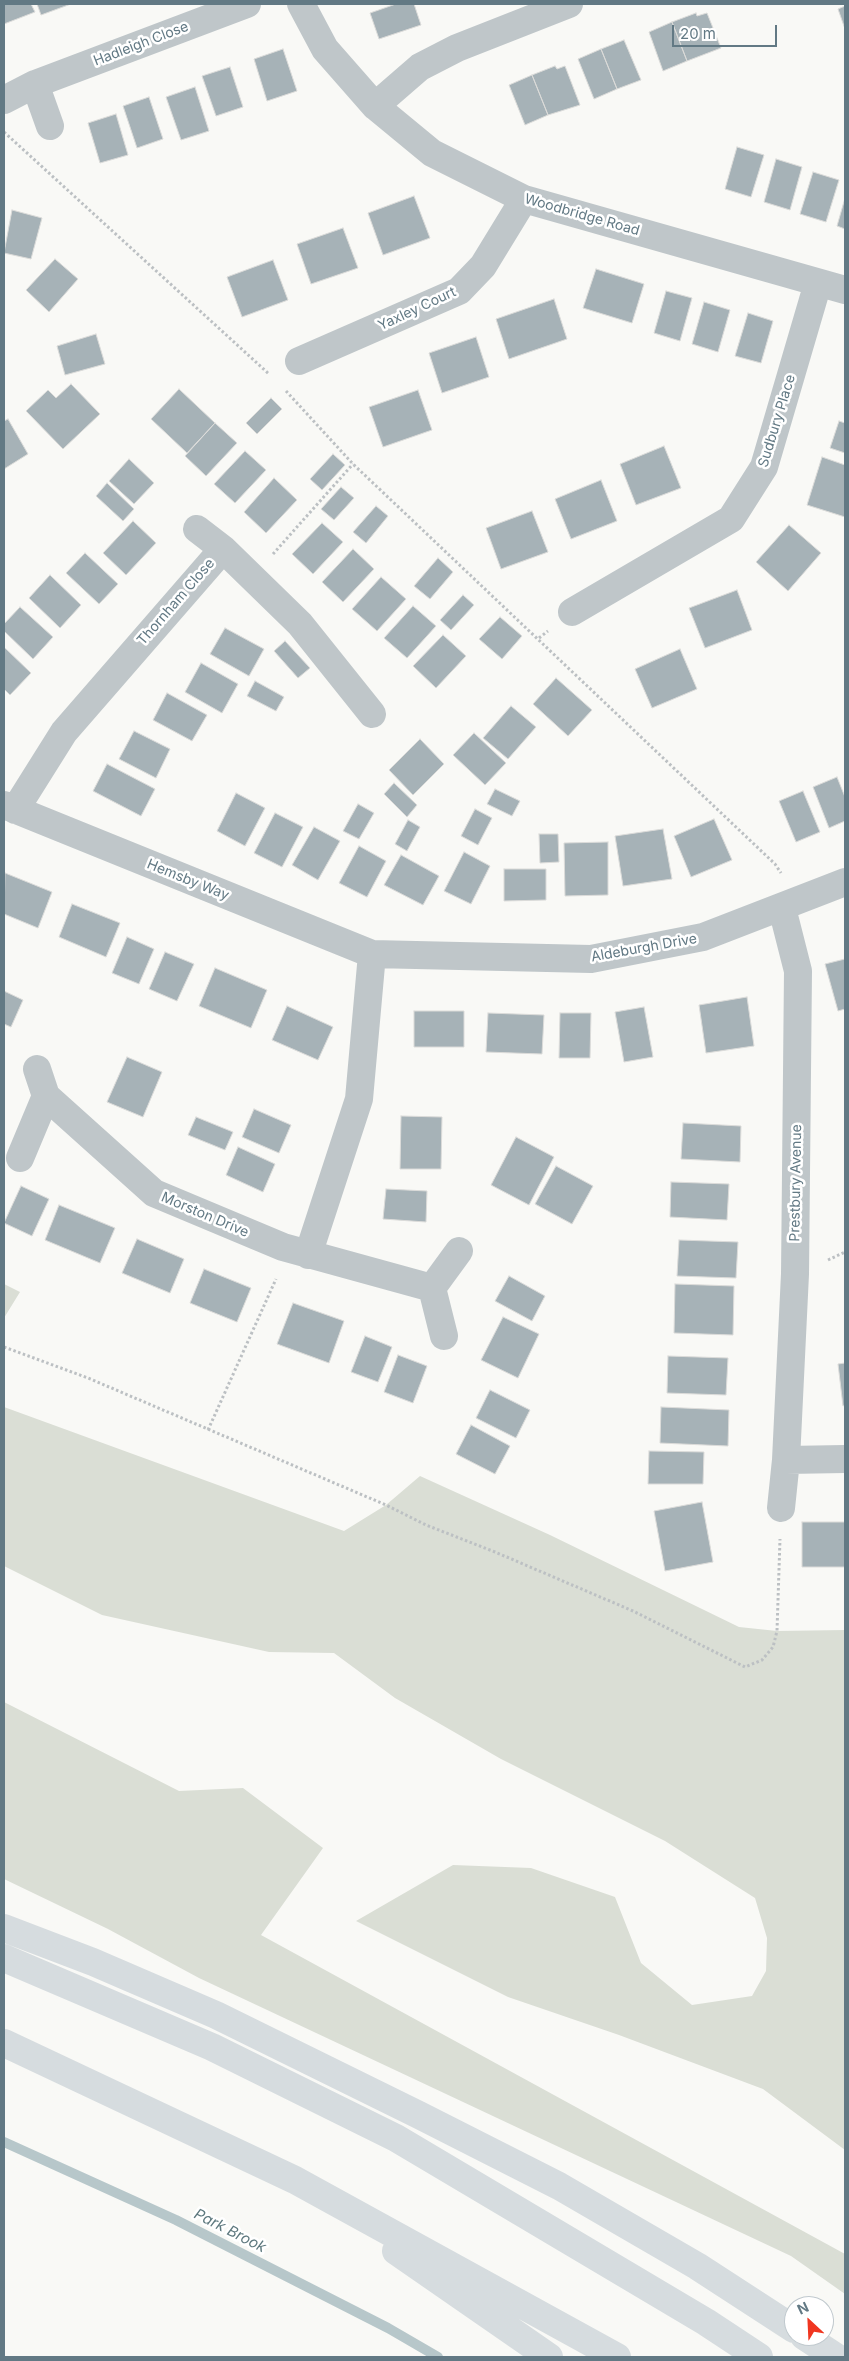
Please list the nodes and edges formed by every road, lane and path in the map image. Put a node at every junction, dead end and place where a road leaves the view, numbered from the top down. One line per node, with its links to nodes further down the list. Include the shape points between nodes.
1 (247, 4): 4 (street, Hadleigh Close)
2 (301, 4): 6 (street, Woodbridge Road, via 325,49)
3 (568, 4): 6 (street, via 456,48 420,67)
4 (36, 84): 5 (street, Hadleigh Close); 7 (street)
5 (4, 100)
6 (375, 106): 9 (street, Woodbridge Road, via 432,153)
7 (50, 126)
8 (4, 132): 13 (path)
9 (524, 198): 10 (street, Woodbridge Road); 12 (street, Yaxley Court, via 483,266 459,292)
10 (818, 283): 11 (street, Woodbridge Road); 19 (street, Sudbury Place, via 764,467 731,519)
11 (845, 290)
12 (299, 361)
13 (275, 380)
14 (282, 387): 15 (path)
15 (354, 464): 18 (path); 23 (path, via 775,864)
16 (197, 529): 17 (street)
17 (223, 549): 18 (street, Thornham Close); 21 (street, Thornham Close, via 64,732)
18 (253, 576): 20 (street, Thornham Close, via 300,624)
19 (572, 612)
20 (372, 714)
21 (10, 808): 24 (street, Hemsby Way)
22 (845, 882): 23 (street, Aldeburgh Drive)
23 (790, 904): 24 (street, Aldeburgh Drive, via 702,937 590,959); 35 (street, Prestbury Avenue, via 798,971 795,1274)
24 (372, 954): 28 (street, via 358,1099)
25 (37, 1069): 26 (street, Morston Drive)
26 (46, 1096): 27 (street); 28 (street, Morston Drive, via 154,1193)
27 (20, 1158)
28 (299, 1252): 30 (street, Morston Drive); 33 (path)
29 (459, 1252): 30 (street)
30 (432, 1288): 31 (street)
31 (444, 1336)
32 (4, 1347): 33 (path, via 88,1378)
33 (208, 1430): 36 (path, via 634,1611 745,1667 762,1660 773,1647 775,1639)
34 (845, 1459): 35 (street)
35 (786, 1460): 36 (street, Prestbury Avenue)
36 (781, 1508)
37 (4, 1928): 41 (highway, via 216,2015 437,2124 559,2186 697,2266)
38 (4, 1958): 45 (highway, via 212,2047 396,2138 706,2322)
39 (4, 2043): 40 (highway)
40 (295, 2180): 43 (highway); 44 (highway)
41 (784, 2323)
42 (819, 2346): 46 (highway)
43 (549, 2357)
44 (617, 2357)
45 (759, 2357)
46 (836, 2357)

